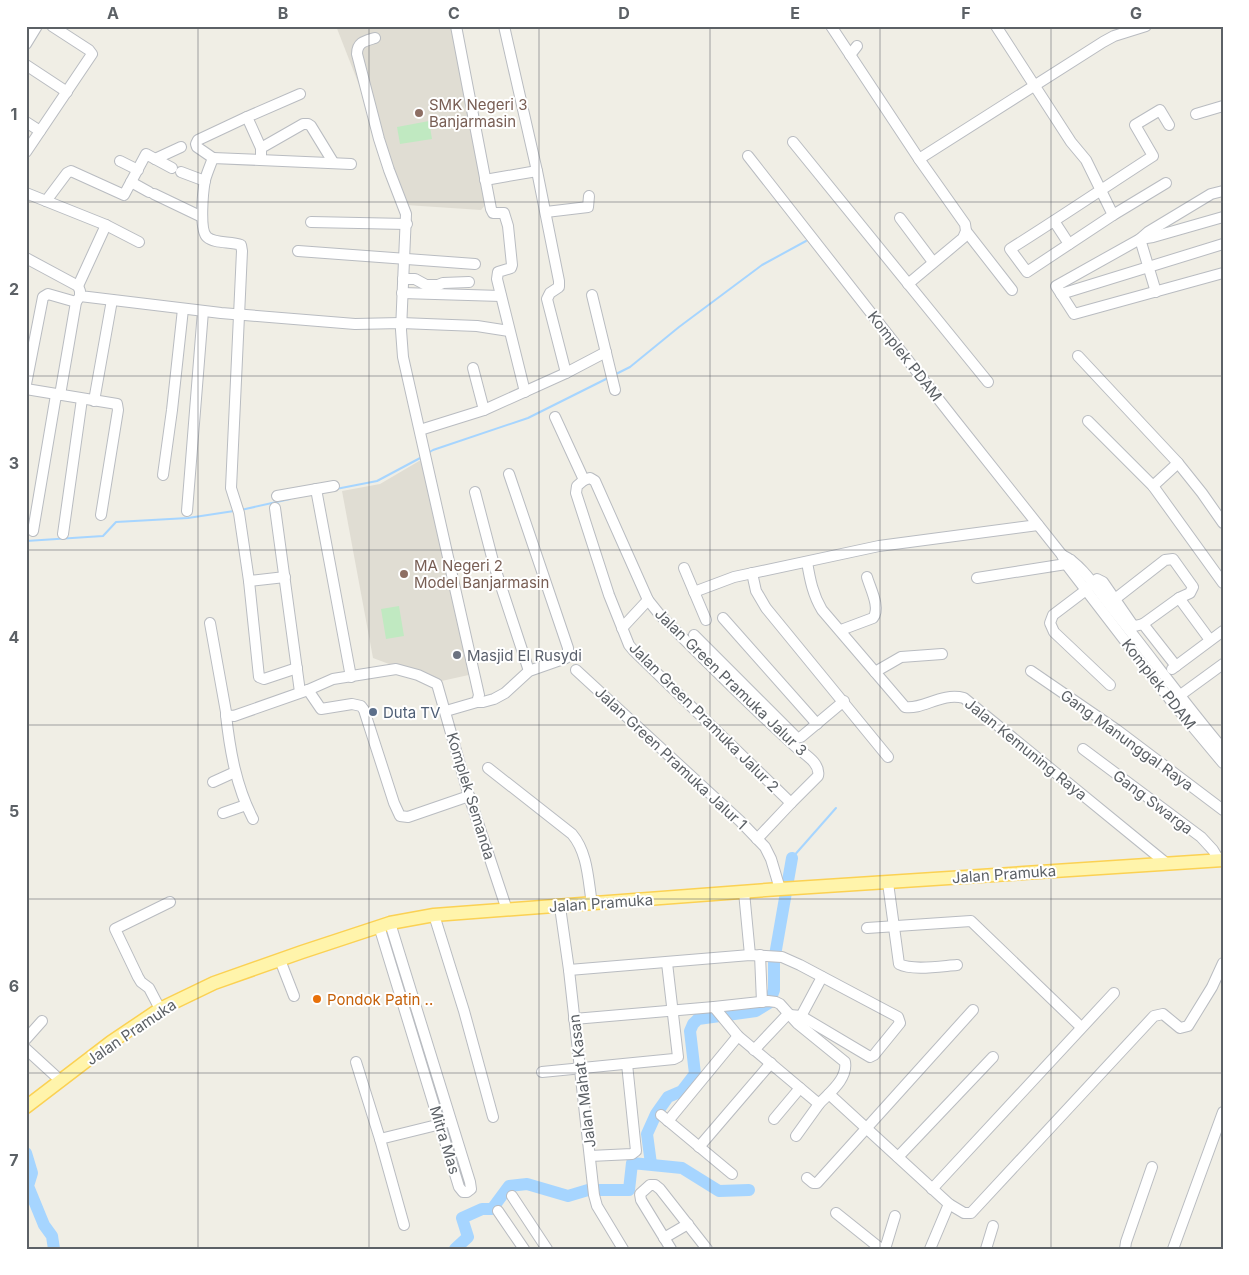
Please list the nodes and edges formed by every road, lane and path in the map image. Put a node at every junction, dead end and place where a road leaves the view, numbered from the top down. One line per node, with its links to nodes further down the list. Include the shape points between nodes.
1 (37, 26): 9 (street)
2 (52, 26): 12 (street, via 92,53)
3 (456, 26): 34 (street)
4 (504, 26): 33 (street)
5 (830, 26): 27 (street, via 854,51)
6 (996, 26): 11 (street)
7 (1146, 26): 11 (street, via 1117,35)
8 (375, 38): 50 (street, via 361,42 356,54)
9 (26, 44)
10 (26, 65): 12 (street)
11 (1033, 86): 27 (street); 38 (street, via 1086,160)
12 (67, 92): 19 (street)
13 (300, 94): 16 (street)
14 (1223, 106): 15 (street)
15 (1196, 114)
16 (247, 118): 22 (street); 25 (street, via 198,140 197,146)
17 (26, 122): 19 (street)
18 (1169, 125): 38 (street, via 1160,110 1136,125 1153,156)
19 (40, 131): 23 (street)
20 (793, 142): 66 (street)
21 (182, 147): 26 (street)
22 (261, 148): 28 (street); 30 (street, via 308,124)
23 (26, 152)
24 (748, 156): 109 (street, Komplek PDAM)
25 (213, 158): 28 (street); 35 (street)
26 (155, 159): 32 (street, via 146,154); 35 (street)
27 (919, 159): 52 (street)
28 (260, 160): 30 (street)
29 (120, 161): 32 (street)
30 (332, 162): 31 (street)
31 (351, 164)
32 (138, 170): 36 (street)
33 (537, 171): 34 (street); 43 (street)
34 (485, 180): 73 (street, via 492,212 504,213 508,226 512,265 497,274)
35 (205, 181): 45 (street)
36 (131, 182): 42 (street, via 124,195 71,171); 45 (street)
37 (1166, 182): 44 (street)
38 (1100, 190): 44 (street); 48 (street)
39 (1222, 193): 53 (street, via 1211,194)
40 (27, 194): 42 (street)
41 (589, 196): 43 (street, via 588,207)
42 (46, 200): 51 (street)
43 (546, 212): 83 (street, via 559,281 559,287 548,296 548,306)
44 (1113, 215): 55 (street)
45 (202, 217): 77 (street, via 208,238 242,247)
46 (1223, 217): 53 (street)
47 (900, 218): 60 (street)
48 (1054, 221): 55 (street); 55 (street, via 1010,249 1027,272)
49 (311, 222): 50 (street)
50 (407, 224): 59 (street)
51 (106, 225): 54 (street); 71 (street)
52 (966, 230): 60 (street, via 963,238); 67 (street)
53 (1140, 239): 62 (street); 70 (street, via 1056,286)
54 (139, 242)
55 (1069, 244)
56 (1223, 244): 62 (street)
57 (298, 251): 59 (street)
58 (26, 258): 71 (street)
59 (404, 258): 61 (street); 64 (street)
60 (933, 262): 66 (street)
61 (476, 264)
62 (1148, 266): 68 (street); 70 (street)
63 (1223, 273): 68 (street)
64 (403, 279): 65 (street, via 415,279 426,285); 69 (street)
65 (469, 282)
66 (908, 284): 85 (street)
67 (1012, 290)
68 (1156, 292): 70 (street, via 1074,314)
69 (402, 293): 73 (street); 78 (street)
70 (1061, 294)
71 (78, 295): 74 (street); 86 (street, via 48,294 43,297); 89 (street)
72 (592, 295): 80 (street)
73 (501, 296): 79 (street)
74 (112, 300): 75 (street); 91 (street)
75 (183, 309): 76 (street); 98 (street)
76 (203, 311): 77 (street); 106 (street)
77 (238, 315): 78 (street, via 355,324); 119 (street, via 231,488 239,510)
78 (401, 323): 79 (street, via 477,326); 95 (street, via 403,357)
79 (509, 331): 88 (street)
80 (606, 352): 83 (street); 84 (street)
81 (1078, 356): 96 (street)
82 (473, 368): 92 (street)
83 (566, 373): 88 (street)
84 (613, 381)
85 (988, 382)
86 (26, 384)
87 (26, 389): 89 (street)
88 (525, 392): 92 (street)
89 (58, 395): 90 (street); 110 (street)
90 (82, 399): 91 (street); 111 (street)
91 (94, 401): 107 (street, via 117,404 118,410)
92 (484, 410): 95 (street)
93 (555, 417): 99 (street)
94 (1088, 421): 101 (street)
95 (420, 430): 148 (street, via 475,670)
96 (1178, 463): 101 (street); 108 (street)
97 (509, 474): 140 (street, via 568,652 566,658)
98 (163, 475)
99 (584, 480): 124 (street, Jalan Green Pramuka Jalur 3, via 590,478 595,481); 130 (street, Jalan Green Pramuka Jalur 2, via 577,486 576,493)
100 (334, 486): 102 (street)
101 (1153, 486): 120 (street)
102 (316, 492): 104 (street); 143 (street)
103 (475, 492): 140 (street, via 494,564)
104 (277, 496)
105 (275, 508): 116 (street)
106 (187, 511)
107 (101, 515)
108 (1223, 524)
109 (1038, 525): 112 (street, Komplek PDAM); 113 (street, via 887,545)
110 (33, 531)
111 (63, 534)
112 (1067, 560): 118 (street); 121 (street, Komplek PDAM)
113 (807, 562): 115 (street); 131 (street, Jalan Kemuning Raya, via 817,602)
114 (684, 568): 122 (street)
115 (752, 573): 122 (street); 149 (street, via 756,591 766,608)
116 (285, 577): 119 (street); 137 (street)
117 (867, 577): 131 (street, via 876,615)
118 (977, 578)
119 (249, 581): 137 (street, via 259,677 264,679)
120 (1223, 583)
121 (1089, 587): 125 (street, via 1097,579 1101,580); 144 (street, Komplek PDAM); 145 (street, via 1053,615 1050,627)
122 (694, 592): 127 (street)
123 (1179, 598): 125 (street, via 1190,593 1193,585 1171,559); 129 (street); 134 (street)
124 (648, 600): 130 (street); 162 (street, Jalan Green Pramuka Jalur 3, via 681,636 816,765 818,776)
125 (1115, 600): 129 (street, via 1132,624)
126 (723, 618): 152 (street)
127 (706, 620)
128 (210, 623): 151 (street)
129 (1143, 624): 136 (street)
130 (622, 628): 162 (street, Jalan Green Pramuka Jalur 2, via 634,652)
131 (841, 630): 142 (street, Jalan Kemuning Raya)
132 (1223, 631): 134 (street)
133 (694, 635): 152 (street, via 795,737 801,737)
134 (1210, 640): 136 (street)
135 (942, 654): 142 (street, via 901,657)
136 (1176, 666): 144 (street)
137 (297, 668): 146 (street)
138 (576, 670): 167 (street, Jalan Green Pramuka Jalur 1)
139 (1221, 670): 147 (street)
140 (529, 671): 148 (street, via 494,699)
141 (1031, 671): 164 (street, Gang Manunggal Raya)
142 (875, 672): 169 (street, Jalan Kemuning Raya, via 905,707 912,708 947,696 968,700)
143 (350, 678): 146 (street, via 333,679); 150 (street, Komplek Semanda, via 396,669 406,671 435,682)
144 (1160, 678): 147 (street, Komplek PDAM)
145 (1110, 685)
146 (304, 691): 151 (street, via 234,716); 161 (street, via 321,709 352,704 361,706 400,816 408,818)
147 (1176, 699): 153 (street, Komplek PDAM)
148 (477, 702): 150 (street)
149 (844, 702): 152 (street); 156 (street)
150 (446, 711): 161 (street, Komplek Semanda)
151 (226, 715): 159 (street)
152 (817, 724)
153 (1199, 728): 155 (street, Komplek PDAM); 157 (street, Komplek PDAM)
154 (1083, 749): 168 (street, Gang Swarga, via 1201,837)
155 (1223, 749)
156 (888, 757)
157 (1223, 763)
158 (488, 768): 174 (street, via 578,841 583,849)
159 (235, 772): 160 (street); 163 (street)
160 (213, 782)
161 (469, 796): 176 (street, Komplek Semanda)
162 (791, 803): 167 (street, Jalan Green Pramuka Jalur 2)
163 (246, 805): 165 (street); 166 (street)
164 (1223, 810)
165 (223, 813)
166 (254, 819)
167 (757, 839): 171 (street, Jalan Green Pramuka Jalur 1, via 765,847)
168 (1221, 860): 169 (main road, Jalan Pramuka)
169 (1166, 863): 170 (main road, Jalan Pramuka)
170 (888, 883): 171 (main road, Jalan Pramuka); 179 (street)
171 (782, 889): 172 (main road, Jalan Pramuka)
172 (744, 892): 174 (main road, Jalan Pramuka); 181 (street)
173 (170, 902): 191 (street, via 115,929 138,977 149,988)
174 (592, 904): 175 (main road, Jalan Pramuka)
175 (560, 907): 176 (main road, Jalan Pramuka); 186 (street, Jalan Mahat Kasan)
176 (507, 910): 177 (main road, Jalan Pramuka)
177 (434, 915): 178 (main road, Jalan Pramuka); 216 (street)
178 (384, 924): 182 (main road, Jalan Pramuka); 201 (street, Mitra Mas)
179 (895, 927): 180 (street); 185 (street, via 900,965); 198 (street, via 971,921)
180 (867, 928)
181 (760, 955): 183 (street); 187 (street, via 782,958); 190 (street)
182 (280, 960): 189 (street); 191 (main road, Jalan Pramuka, via 214,983)
183 (667, 963): 186 (street); 192 (street)
184 (1223, 963): 231 (street, via 1188,1026 1180,1028 1163,1014 1154,1016 973,1212 964,1213)
185 (957, 965)
186 (569, 970): 196 (street, Jalan Mahat Kasan)
187 (822, 977): 195 (street); 195 (street, via 898,1016 898,1027 870,1057)
188 (1114, 993): 198 (street)
189 (294, 996)
190 (767, 1001): 194 (street); 195 (street, via 780,1004)
191 (160, 1009): 210 (main road, Jalan Pramuka)
192 (673, 1010): 194 (street); 196 (street); 206 (street, via 678,1057)
193 (973, 1010): 220 (street)
194 (718, 1012): 199 (street)
195 (794, 1017): 203 (street); 212 (street, via 845,1062 845,1073)
196 (574, 1019): 208 (street, Jalan Mahat Kasan)
197 (42, 1021): 200 (street)
198 (1081, 1028): 229 (street)
199 (738, 1036): 203 (street); 223 (street, via 664,1118)
200 (26, 1039)
201 (421, 1042): 218 (street, Mitra Mas); 219 (street, Mitra Mas)
202 (26, 1049): 210 (street)
203 (754, 1050): 207 (street)
204 (993, 1056): 225 (street)
205 (356, 1062): 222 (street)
206 (627, 1064): 208 (street); 224 (street, via 636,1151 632,1154)
207 (771, 1064): 211 (street); 223 (street)
208 (580, 1067): 209 (street); 224 (street, Jalan Mahat Kasan)
209 (542, 1072)
210 (61, 1081): 214 (main road, Jalan Pramuka)
211 (800, 1088): 213 (street); 217 (street)
212 (829, 1094): 213 (street); 220 (street)
213 (820, 1104): 221 (street)
214 (26, 1107)
215 (1223, 1112): 249 (street)
216 (493, 1117)
217 (774, 1119)
218 (451, 1122): 219 (street); 219 (street, Mitra Mas, via 470,1182 467,1192 462,1192 459,1187)
219 (440, 1124): 222 (street)
220 (867, 1128): 225 (street); 228 (street, via 817,1183 813,1184)
221 (796, 1136)
222 (380, 1139): 236 (street)
223 (700, 1147): 227 (street)
224 (590, 1156): 241 (street, Jalan Mahat Kasan, via 597,1206)
225 (898, 1157): 229 (street)
226 (1152, 1167): 248 (street)
227 (732, 1174)
228 (807, 1178)
229 (932, 1189): 231 (street)
230 (512, 1196): 240 (street)
231 (948, 1204): 246 (street)
232 (498, 1211): 239 (street)
233 (836, 1213): 244 (street)
234 (896, 1216): 245 (street)
235 (688, 1224): 238 (street); 238 (street, via 660,1189 650,1185 642,1190 640,1197); 243 (street)
236 (404, 1225)
237 (993, 1226): 247 (street)
238 (664, 1238): 242 (street)
239 (524, 1249)
240 (547, 1249)
241 (624, 1249)
242 (671, 1249)
243 (707, 1249)
244 (880, 1249)
245 (885, 1249)
246 (930, 1249)
247 (986, 1249)
248 (1125, 1249)
249 (1173, 1249)

